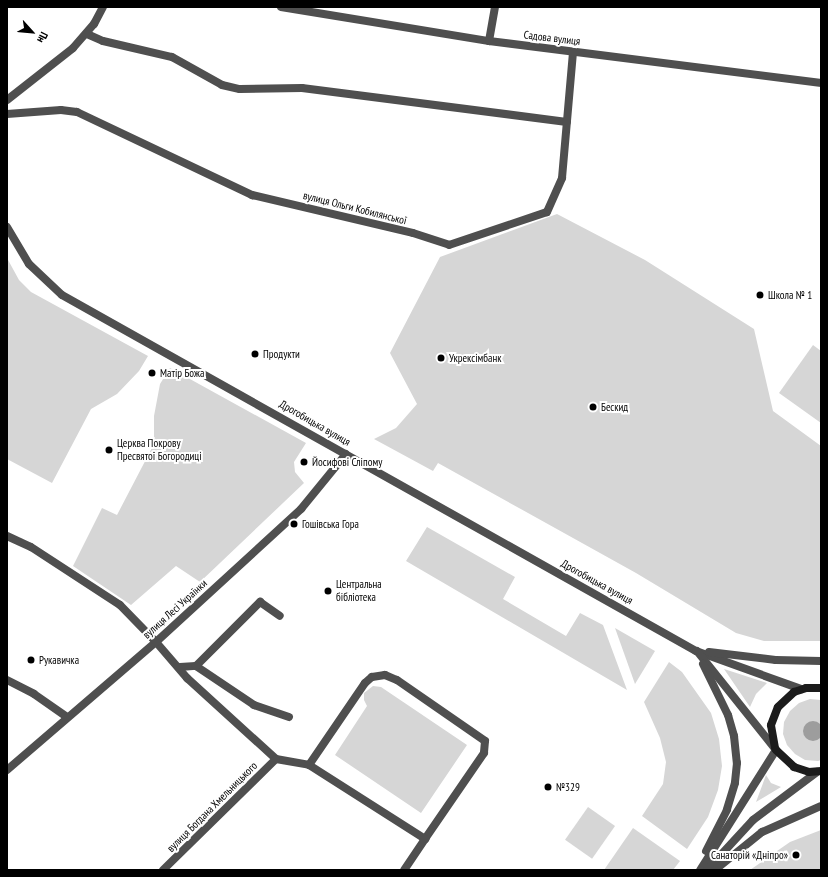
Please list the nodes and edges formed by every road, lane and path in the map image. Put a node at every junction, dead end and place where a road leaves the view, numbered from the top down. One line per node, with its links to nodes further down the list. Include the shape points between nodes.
1 (103, 7): 5 (street)
2 (281, 7): 4 (street, Садова вулиця)
3 (495, 7): 6 (street)
4 (311, 9): 6 (street, Садова вулиця)
5 (86, 34): 9 (street, via 73,48); 11 (street, via 113,44 172,56 222,85 240,89 302,88)
6 (489, 41): 7 (street, Садова вулиця)
7 (572, 52): 8 (street, Садова вулиця); 11 (street, вулиця Ольги Кобилянської)
8 (821, 83)
9 (7, 100)
10 (7, 114): 11 (street, вулиця Ольги Кобилянської, via 61,110 77,112 252,195 449,245 547,212 562,178)
11 (567, 122)
12 (7, 227): 13 (street, Дрогобицька вулиця, via 29,264 62,295)
13 (346, 454): 16 (street, вулиця Лесі Українки, via 301,509); 17 (street, Дрогобицька вулиця)
14 (7, 536): 16 (street, via 31,547 120,605)
15 (280, 616): 19 (street, via 260,602)
16 (156, 642): 20 (street); 26 (street, вулиця Лесі Українки)
17 (696, 651): 18 (street, via 776,660); 25 (street); 28 (street); 37 (street, via 728,715 734,736 737,763 735,783 727,810)
18 (821, 661)
19 (196, 666): 20 (street); 27 (street, via 254,705)
20 (180, 667): 29 (street, via 187,678)
21 (7, 680): 26 (street, via 34,694)
22 (821, 680): 23 (main road)
23 (811, 688): 24 (main road); 25 (main road)
24 (821, 688)
25 (801, 689): 28 (main road, via 788,696 774,713 771,725)
26 (67, 717): 31 (street, вулиця Лесі Українки)
27 (289, 717)
28 (775, 749): 32 (main road, via 794,767); 38 (street)
29 (276, 759): 30 (street); 35 (street, вулиця Богдана Хмельницького)
30 (309, 764): 34 (street); 34 (street, via 365,683 372,677 385,675 397,680 485,741 484,753)
31 (7, 770)
32 (819, 772): 39 (street, via 753,820)
33 (821, 806): 40 (street, via 762,832)
34 (425, 840): 36 (street)
35 (163, 870)
36 (404, 870)
37 (697, 870)
38 (700, 870)
39 (707, 870)
40 (715, 870)

